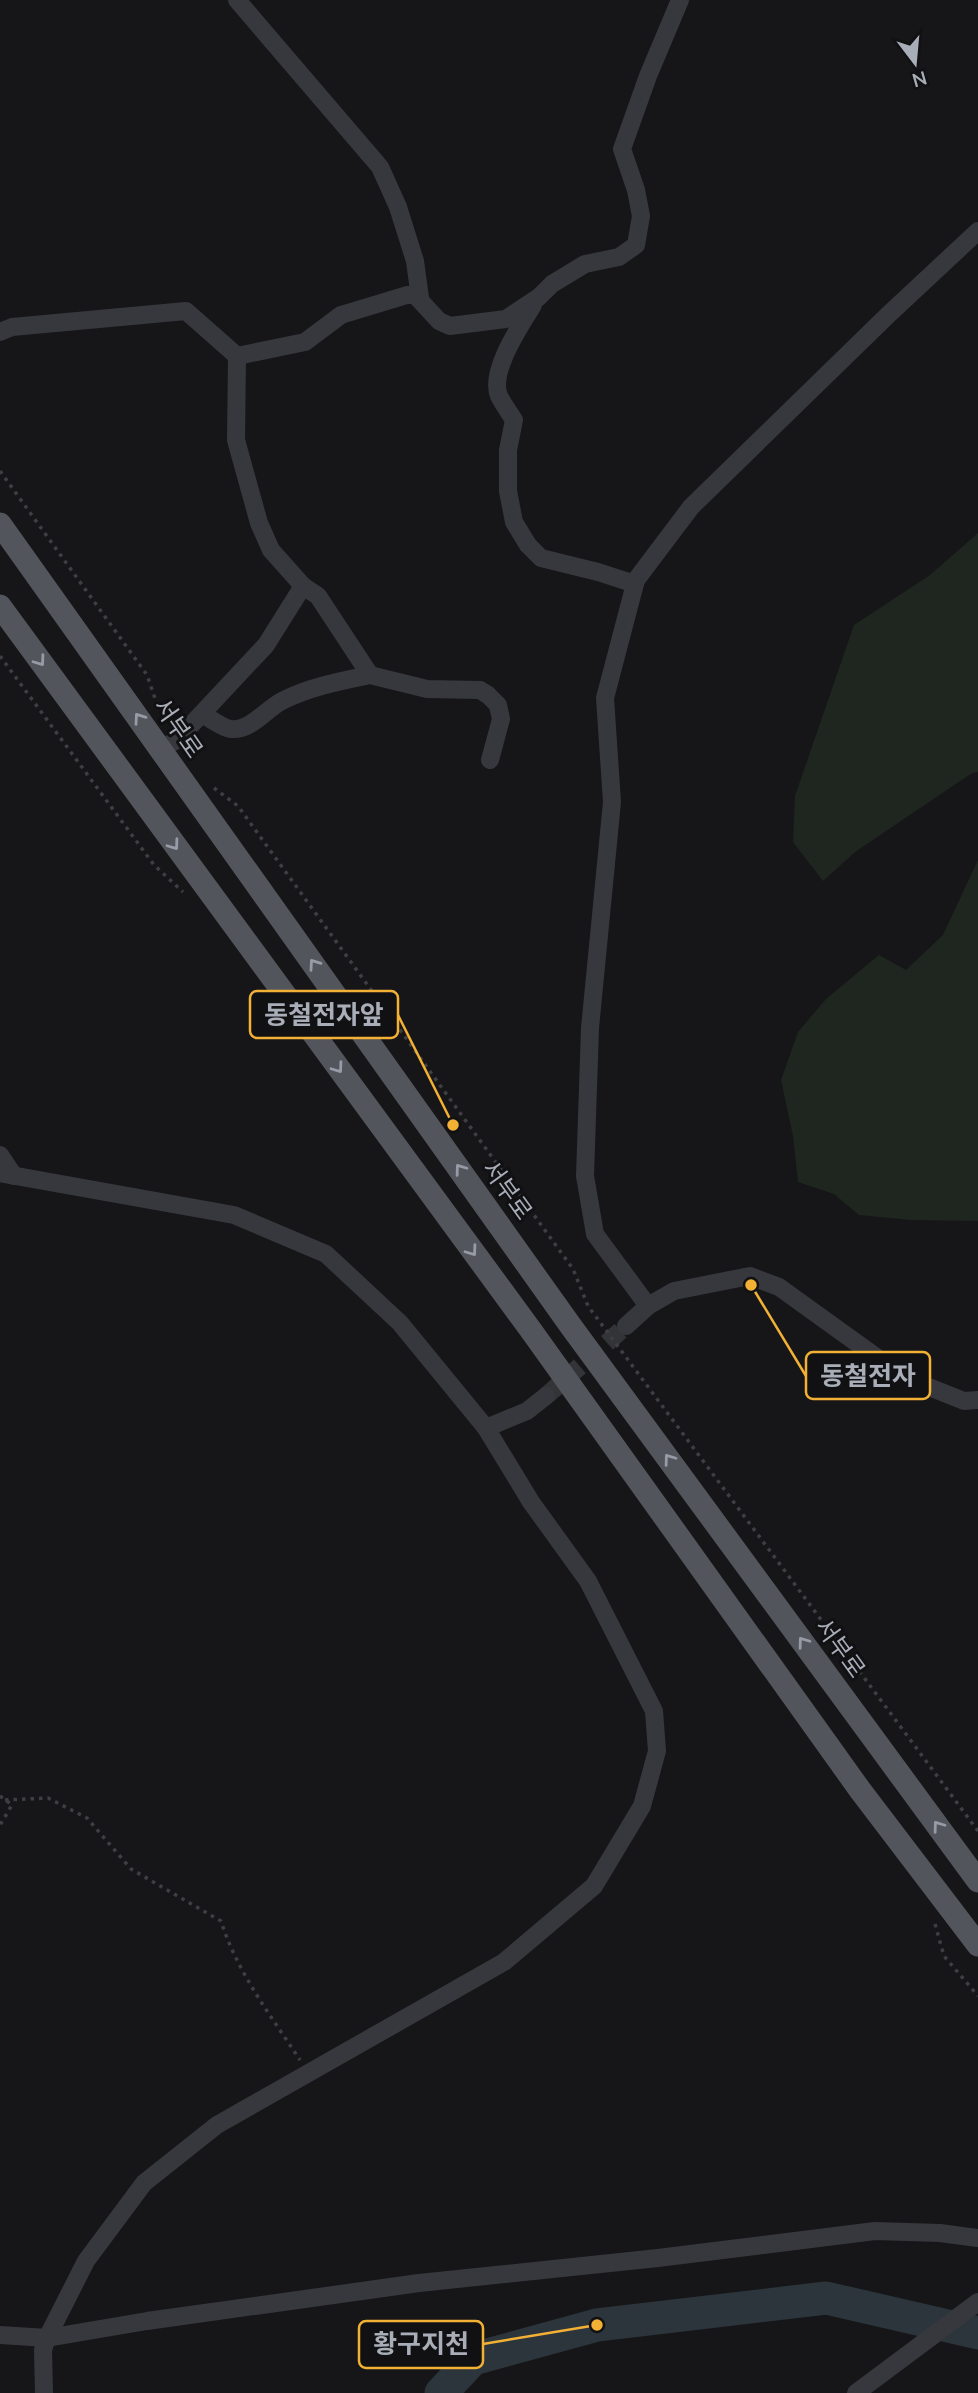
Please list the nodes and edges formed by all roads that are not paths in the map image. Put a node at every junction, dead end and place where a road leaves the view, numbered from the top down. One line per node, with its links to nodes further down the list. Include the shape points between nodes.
1 (237, 0): 5 (street, via 380,167 415,261)
2 (680, 0): 4 (street, via 622,149 641,216 636,244 619,257 585,264)
3 (978, 231): 9 (street, via 691,507)
4 (539, 296): 5 (street, via 506,320 450,326 439,321); 9 (street, via 499,369 498,394 514,420 508,450 514,522 541,558)
5 (420, 298): 7 (street, via 407,295 341,315 305,342)
6 (0, 332): 7 (street, via 12,327 186,311)
7 (237, 356): 10 (street, via 236,440 259,523 271,550)
8 (0, 524): 14 (main road, 서부로, one-way to 8)
9 (635, 584): 18 (street, via 605,698 612,802 590,1028 585,1176 595,1234)
10 (303, 586): 12 (street, via 318,596); 13 (street, via 267,645)
11 (0, 606): 24 (main road, one-way to 24, via 530,1329 860,1790)
12 (370, 676): 13 (street, via 330,683 282,701 240,727 230,729); 15 (street, via 427,689 480,690 488,695 498,705 501,719)
13 (202, 714): 14 (street)
14 (162, 750): 23 (main road, 서부로, one-way to 14, via 570,1325)
15 (491, 760)
16 (0, 1155): 17 (street)
17 (7, 1174): 22 (street, via 234,1215 326,1254 400,1323)
18 (648, 1306): 19 (street); 21 (street, via 674,1291 750,1276 779,1287 904,1377 964,1401)
19 (626, 1326)
20 (546, 1396): 22 (street, via 527,1411)
21 (978, 1401)
22 (486, 1428): 28 (street, via 587,1581 654,1711 657,1751 642,1806 594,1885 504,1962 217,2126 144,2183 86,2262)
23 (978, 1881)
24 (978, 1945)
25 (978, 2238): 28 (street, via 875,2231 419,2283 147,2321)
26 (978, 2302): 30 (street)
27 (0, 2335): 28 (street)
28 (45, 2344): 29 (street)
29 (44, 2393)
30 (856, 2393)

